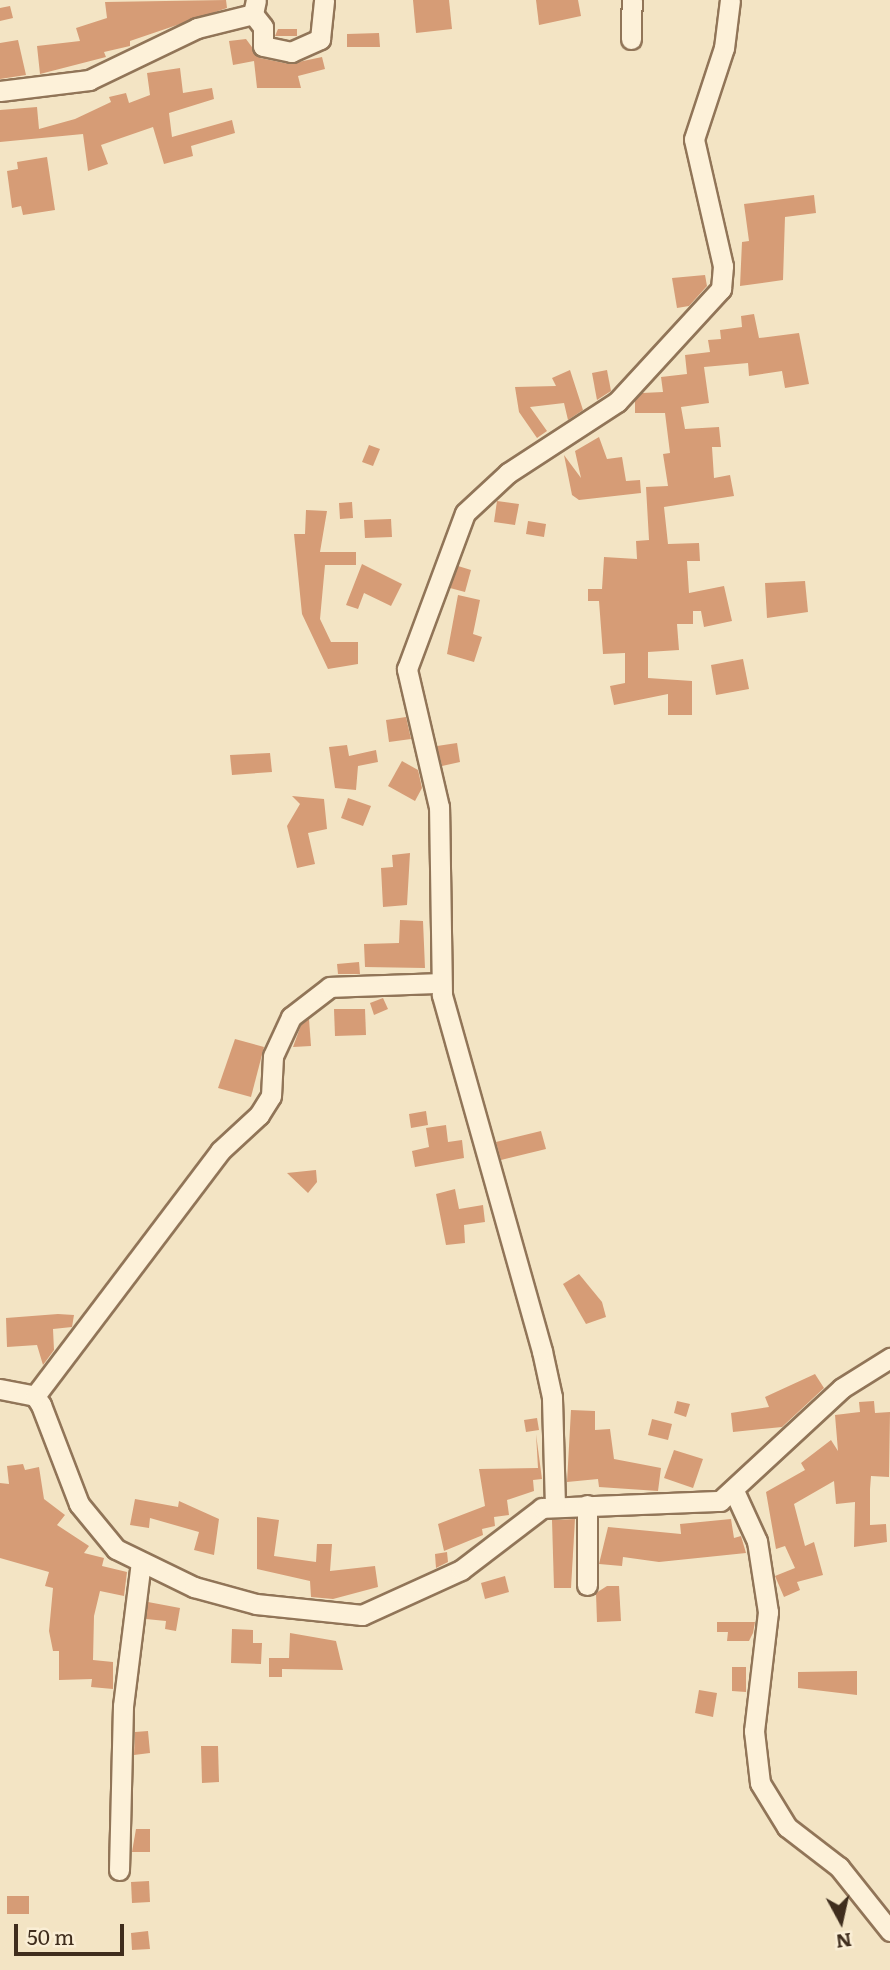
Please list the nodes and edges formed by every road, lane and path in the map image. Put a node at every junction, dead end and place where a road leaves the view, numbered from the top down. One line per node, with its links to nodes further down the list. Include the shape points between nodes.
1 (324, 0): 4 (street, via 320,39 290,52 263,46 263,27)
2 (632, 0): 5 (street)
3 (730, 0): 7 (street, via 724,48 694,139 723,266 721,289 617,402 509,473 465,513 407,668 439,807)
4 (255, 7): 6 (street, via 197,28 89,80)
5 (631, 39)
6 (0, 91)
7 (440, 983): 10 (street, via 330,987 291,1017 274,1056 271,1096 259,1115 220,1152); 13 (street, via 542,1350 552,1396)
8 (890, 1358): 11 (street, via 842,1388)
9 (0, 1389): 10 (street)
10 (35, 1396): 14 (street, via 86,1514 116,1549)
11 (735, 1493): 12 (street, via 706,1504); 17 (street, via 757,1541 768,1612 754,1731 760,1783 787,1827 839,1867)
12 (587, 1505): 13 (street); 15 (street)
13 (555, 1506): 14 (street, via 531,1514 461,1570 373,1614 320,1615 256,1604 194,1587)
14 (141, 1562): 16 (street, via 122,1716)
15 (587, 1585)
16 (119, 1870)
17 (890, 1931)

